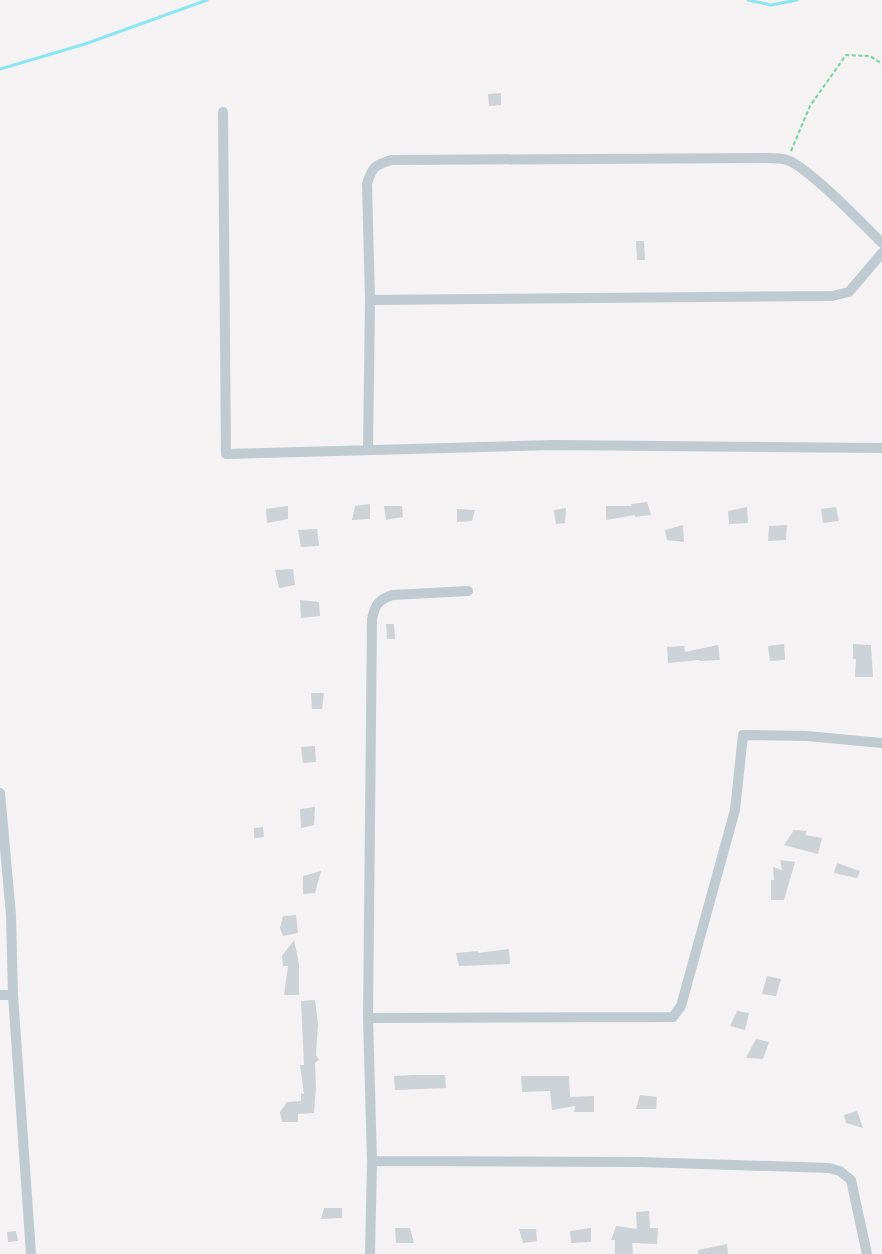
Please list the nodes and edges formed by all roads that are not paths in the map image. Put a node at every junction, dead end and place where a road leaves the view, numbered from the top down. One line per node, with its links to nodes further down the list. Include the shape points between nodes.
1 (223, 112): 5 (street, via 226,454)
2 (882, 242): 4 (street, via 818,182 788,160 391,160 378,164 371,171 367,184)
3 (882, 253): 4 (street, via 849,292 832,296)
4 (370, 300): 5 (street)
5 (368, 448): 6 (street, via 554,445)
6 (882, 448)
7 (468, 591): 14 (street, via 392,595 381,600 374,609)
8 (882, 743): 14 (street, via 807,736 743,735 735,810 681,1006 673,1017)
9 (0, 793): 10 (street)
10 (1, 808): 11 (street)
11 (5, 902): 13 (street)
12 (0, 995): 13 (street)
13 (14, 995): 16 (street)
14 (368, 1018): 15 (street)
15 (372, 1161): 17 (street); 18 (street, via 641,1162 828,1168 840,1171 851,1180)
16 (30, 1254)
17 (370, 1254)
18 (867, 1254)

